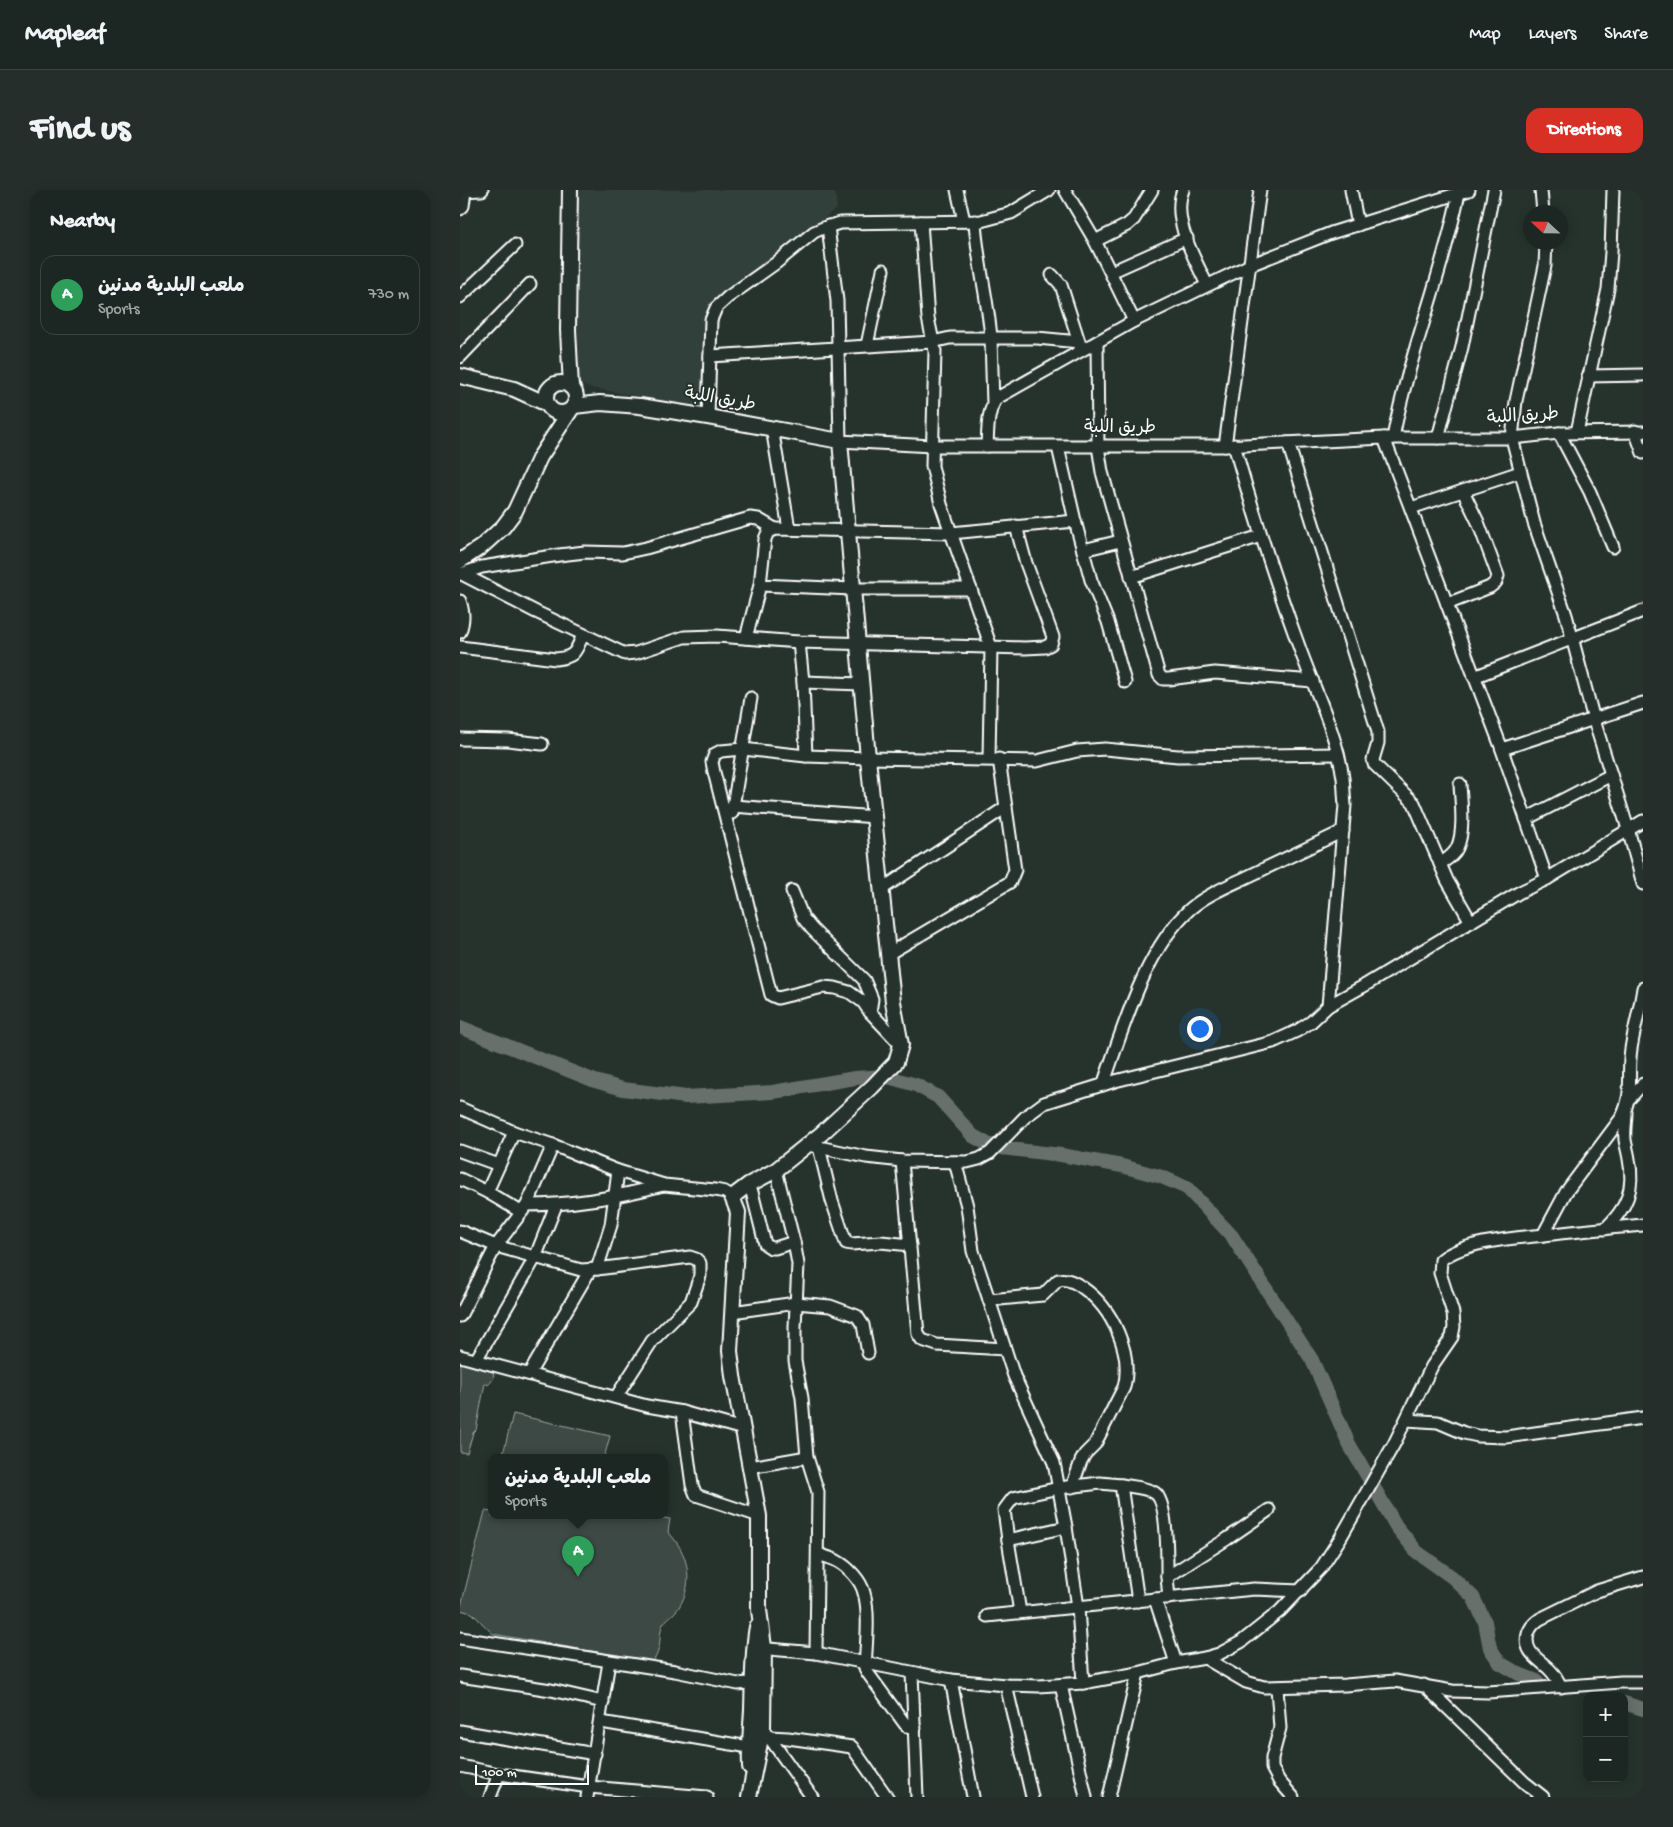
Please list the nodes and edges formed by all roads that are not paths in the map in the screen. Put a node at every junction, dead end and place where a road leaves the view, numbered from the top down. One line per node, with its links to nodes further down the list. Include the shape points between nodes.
1 (482, 190): 13 (street)
2 (570, 190): 33 (main road)
3 (957, 190): 17 (street)
4 (1049, 190): 17 (street, via 1011,213)
5 (1065, 190): 22 (street)
6 (1152, 190): 22 (street, via 1134,219)
7 (1183, 190): 21 (street, via 1180,218)
8 (1260, 190): 25 (street)
9 (1351, 190): 19 (street)
10 (1494, 190): 56 (street, via 1462,348)
11 (1541, 190): 15 (street)
12 (1612, 190): 44 (street, via 1608,289)
13 (462, 191): 16 (street, via 463,206)
14 (1464, 191): 19 (street); 55 (street)
15 (1542, 205)
16 (460, 209)
17 (970, 221): 18 (street); 34 (street, via 986,293)
18 (921, 222): 20 (street); 35 (street)
19 (1358, 225): 25 (street)
20 (828, 226): 39 (street, via 837,301); 40 (street, via 814,232 716,308 711,320)
21 (1187, 238): 27 (street); 30 (street)
22 (1095, 242): 27 (street)
23 (514, 245): 31 (street)
24 (1546, 250): 57 (street, via 1516,401)
25 (1250, 265): 30 (street); 63 (street)
26 (883, 270): 37 (street)
27 (1111, 272): 32 (street)
28 (1052, 275): 38 (street, via 1061,285)
29 (530, 284): 41 (street)
30 (1207, 285): 32 (street)
31 (460, 297)
32 (1134, 322): 36 (street)
33 (568, 330): 45 (main road, via 561,368); 47 (main road)
34 (991, 338): 35 (street, via 950,338); 38 (street, via 1037,338); 48 (street)
35 (932, 342): 37 (street); 60 (street, via 935,371)
36 (1097, 342): 38 (street); 62 (street)
37 (867, 345): 39 (street)
38 (1080, 346): 48 (street)
39 (838, 347): 40 (street); 58 (street)
40 (710, 356): 50 (street)
41 (460, 357)
42 (1643, 375): 44 (street)
43 (460, 376): 46 (main road)
44 (1588, 376): 52 (street)
45 (552, 386): 46 (main road, via 539,390); 47 (main road, via 561,383); 49 (main road, via 546,395)
46 (514, 389): 49 (main road)
47 (573, 400): 49 (main road, via 560,414); 50 (main road, طريق اللبة); 66 (main road)
48 (992, 404): 61 (street)
49 (547, 405): 66 (main road, via 549,423)
50 (708, 416): 51 (main road, طريق اللبة)
51 (772, 428): 58 (main road, طريق اللبة); 73 (street)
52 (1578, 432): 53 (street, طريق اللبة); 54 (street, طريق اللبة)
53 (1639, 432): 65 (street)
54 (1559, 433): 57 (street, طريق اللبة); 78 (street, via 1590,492)
55 (1389, 438): 56 (street, طريق اللبة); 59 (street, طريق اللبة); 69 (street)
56 (1438, 438): 57 (street, طريق اللبة)
57 (1512, 438): 67 (street)
58 (840, 441): 60 (street, طريق اللبة); 74 (main road)
59 (1288, 443): 63 (street, طريق اللبة); 122 (street, via 1378,732 1374,764 1414,803)
60 (932, 446): 61 (street, طريق اللبة); 75 (street, via 932,466)
61 (987, 446): 64 (street, طريق اللبة)
62 (1098, 446): 63 (street, طريق اللبة); 64 (street, طريق اللبة); 77 (street)
63 (1230, 446): 76 (street)
64 (1058, 447): 70 (street)
65 (1643, 453)
66 (540, 457): 80 (main road, via 516,511)
67 (1520, 472): 68 (street); 91 (street)
68 (1463, 490): 69 (street); 86 (street, via 1498,576 1490,587)
69 (1411, 508): 86 (street)
70 (1075, 521): 71 (street); 79 (street)
71 (1016, 526): 75 (street); 95 (street, via 1053,637 1051,644 1045,647)
72 (775, 529): 73 (street); 80 (street, via 750,518 623,553 585,552); 82 (street, via 768,532 765,539)
73 (790, 529): 74 (street)
74 (848, 530): 75 (street); 83 (main road)
75 (951, 533): 84 (street)
76 (1261, 536): 81 (street); 97 (street)
77 (1120, 541): 79 (street); 81 (street)
78 (1613, 547)
79 (1083, 550): 99 (street)
80 (460, 569): 89 (street)
81 (1131, 577): 97 (street, via 1159,675 1163,679 1215,673)
82 (760, 586): 83 (street); 90 (street)
83 (853, 588): 84 (street); 93 (main road)
84 (971, 589): 95 (street)
85 (460, 602): 88 (street, via 464,613)
86 (1447, 604): 96 (street)
87 (1643, 611): 91 (street)
88 (460, 632)
89 (583, 635): 90 (street, via 630,654 684,638); 94 (street, via 575,652 568,658)
90 (746, 638): 92 (street)
91 (1573, 638): 96 (street); 103 (street)
92 (799, 642): 93 (street); 98 (street)
93 (858, 644): 95 (street); 100 (main road)
94 (460, 647)
95 (991, 647): 111 (street)
96 (1474, 677): 107 (street)
97 (1313, 681): 108 (street)
98 (803, 682): 100 (street); 109 (street)
99 (1125, 682)
100 (862, 684): 110 (main road)
101 (750, 698): 106 (street)
102 (1643, 704): 103 (street)
103 (1594, 720): 107 (street); 112 (street)
104 (460, 739): 105 (street)
105 (542, 744)
106 (743, 749): 109 (street); 114 (street); 119 (street, via 721,750 712,762)
107 (1502, 749): 117 (street)
108 (1338, 754): 111 (street, via 1178,756 1105,749 1077,751 1037,761); 121 (street, via 1344,796)
109 (806, 756): 110 (street)
110 (868, 758): 111 (street); 116 (main road)
111 (994, 760): 115 (street)
112 (1611, 775): 117 (street); 120 (street)
113 (1460, 784): 122 (street, via 1462,807 1458,846 1451,857)
114 (733, 806): 116 (street); 119 (street)
115 (1006, 807): 125 (street); 128 (street, via 1015,870 1010,882)
116 (875, 817): 125 (main road)
117 (1526, 819): 123 (street)
118 (1643, 821): 120 (street)
119 (729, 827): 131 (street, via 771,995 778,998 823,987 835,988 863,1002)
120 (1628, 829): 123 (street); 124 (street)
121 (1342, 831): 130 (street); 133 (street, via 1216,892 1191,908 1168,936 1148,970)
122 (1440, 864): 127 (street)
123 (1546, 879): 127 (street)
124 (1643, 884)
125 (882, 889): 128 (main road)
126 (792, 891): 131 (street, via 803,918 864,980 872,999)
127 (1471, 922): 130 (street)
128 (888, 954): 132 (main road)
129 (1643, 988): 135 (street, via 1631,1049)
130 (1328, 1006): 133 (street, via 1311,1022 1273,1042)
131 (870, 1012): 132 (street)
132 (901, 1045): 139 (main road, via 896,1062)
133 (1103, 1084): 142 (street, via 1044,1103 1025,1117 990,1153 980,1159)
134 (1643, 1084): 135 (street)
135 (1628, 1103): 155 (street, via 1625,1140 1632,1179 1630,1193 1620,1212); 157 (street, via 1622,1117 1566,1192)
136 (460, 1108): 137 (street)
137 (514, 1132): 138 (street); 143 (street)
138 (553, 1145): 145 (street); 153 (street)
139 (814, 1146): 141 (street); 144 (main road); 159 (street, via 846,1243)
140 (460, 1151): 143 (street)
141 (902, 1161): 142 (street); 159 (street)
142 (955, 1162): 163 (street, via 967,1206 973,1252)
143 (499, 1165): 149 (street)
144 (776, 1170): 147 (main road); 158 (street)
145 (618, 1171): 148 (street); 150 (street)
146 (460, 1179): 149 (street)
147 (748, 1184): 151 (main road); 158 (street, via 766,1244 775,1248)
148 (664, 1185): 150 (street); 151 (street, via 715,1190)
149 (487, 1192): 153 (street)
150 (615, 1197): 152 (street); 162 (street, via 611,1225)
151 (732, 1197): 165 (main road, via 738,1212)
152 (556, 1205): 153 (street); 161 (street)
153 (524, 1208): 160 (street)
154 (1643, 1225): 155 (street)
155 (1605, 1229): 157 (street)
156 (460, 1231): 160 (street)
157 (1543, 1235): 175 (street, via 1476,1245 1441,1260 1440,1272 1453,1313 1452,1337 1432,1366)
158 (794, 1242): 164 (street, via 798,1264)
159 (910, 1245): 167 (street, via 918,1334 922,1340 937,1345)
160 (496, 1246): 161 (street); 166 (street)
161 (536, 1258): 162 (street, via 581,1270); 170 (street)
162 (594, 1270): 171 (street); 172 (street, via 690,1257 701,1266 691,1302 652,1341)
163 (989, 1300): 167 (street); 180 (street, via 1043,1295 1058,1280 1067,1280 1097,1298 1118,1334 1124,1362 1124,1387 1095,1444 1081,1461)
164 (796, 1303): 165 (street); 168 (street, via 830,1306 857,1316); 177 (street, via 795,1361)
165 (732, 1312): 176 (main road, via 730,1351)
166 (460, 1316)
167 (1005, 1349): 181 (street, via 1023,1398 1051,1454)
168 (868, 1353)
169 (460, 1356): 170 (street)
170 (476, 1360): 171 (street)
171 (529, 1374): 172 (street)
172 (616, 1398): 173 (street)
173 (682, 1412): 176 (street); 183 (street, via 696,1495)
174 (1643, 1418): 175 (street, via 1506,1437 1478,1436 1438,1422)
175 (1406, 1420): 189 (street, via 1321,1568)
176 (743, 1429): 178 (main road)
177 (807, 1457): 178 (street); 186 (street, via 818,1492)
178 (750, 1467): 183 (main road)
179 (1121, 1485): 180 (street, via 1100,1483); 187 (street, via 1154,1493 1160,1500); 192 (street)
180 (1072, 1487): 181 (street)
181 (1059, 1488): 184 (street); 185 (street, via 1018,1496 1009,1502 1004,1514)
182 (1269, 1510): 187 (street)
183 (759, 1516): 197 (main road)
184 (1066, 1527): 185 (street); 193 (street)
185 (1008, 1540): 194 (street)
186 (818, 1554): 198 (street); 202 (street, via 848,1569 864,1592)
187 (1167, 1577): 190 (street)
188 (1643, 1577): 213 (street, via 1589,1594 1532,1625 1527,1638 1528,1648 1550,1670)
189 (1301, 1591): 190 (street, via 1254,1589); 199 (street, via 1241,1642)
190 (1169, 1598): 191 (street)
191 (1155, 1599): 192 (street); 201 (street)
192 (1138, 1601): 193 (street)
193 (1078, 1607): 194 (street); 208 (street)
194 (1020, 1612): 195 (street)
195 (987, 1616)
196 (460, 1638): 200 (street)
197 (759, 1648): 198 (street); 212 (main road)
198 (816, 1653): 202 (street)
199 (1205, 1658): 201 (street); 214 (street, via 1254,1686)
200 (609, 1662): 212 (street); 215 (street)
201 (1176, 1663): 204 (street)
202 (865, 1664): 203 (street); 218 (street, via 870,1678 895,1713 908,1727)
203 (912, 1673): 206 (street); 218 (street)
204 (1138, 1673): 208 (street); 236 (street)
205 (460, 1676): 215 (street)
206 (951, 1680): 209 (street); 233 (street)
207 (1643, 1682): 213 (street)
208 (1083, 1683): 210 (street)
209 (1006, 1685): 210 (street); 234 (street)
210 (1061, 1685): 235 (street)
211 (1424, 1685): 213 (street, via 1470,1693); 214 (street, via 1395,1681); 238 (street)
212 (754, 1687): 216 (main road); 220 (main road)
213 (1561, 1687)
214 (1277, 1688): 237 (street, via 1280,1728 1272,1768)
215 (604, 1702): 217 (street)
216 (752, 1708): 220 (street); 221 (main road)
217 (600, 1722): 221 (street); 222 (street)
218 (915, 1728): 232 (street)
219 (460, 1731): 222 (street)
220 (766, 1733): 225 (main road); 230 (street); 231 (street, via 852,1747)
221 (749, 1747): 225 (main road)
222 (596, 1754): 226 (street)
223 (460, 1766): 224 (street)
224 (499, 1774): 226 (street); 227 (street)
225 (751, 1781): 229 (main road)
226 (588, 1792): 228 (street)
227 (490, 1797)
228 (707, 1797)
229 (749, 1797)
230 (812, 1797)
231 (888, 1797)
232 (917, 1797)
233 (973, 1797)
234 (1032, 1797)
235 (1086, 1797)
236 (1109, 1797)
237 (1294, 1797)
238 (1543, 1797)

